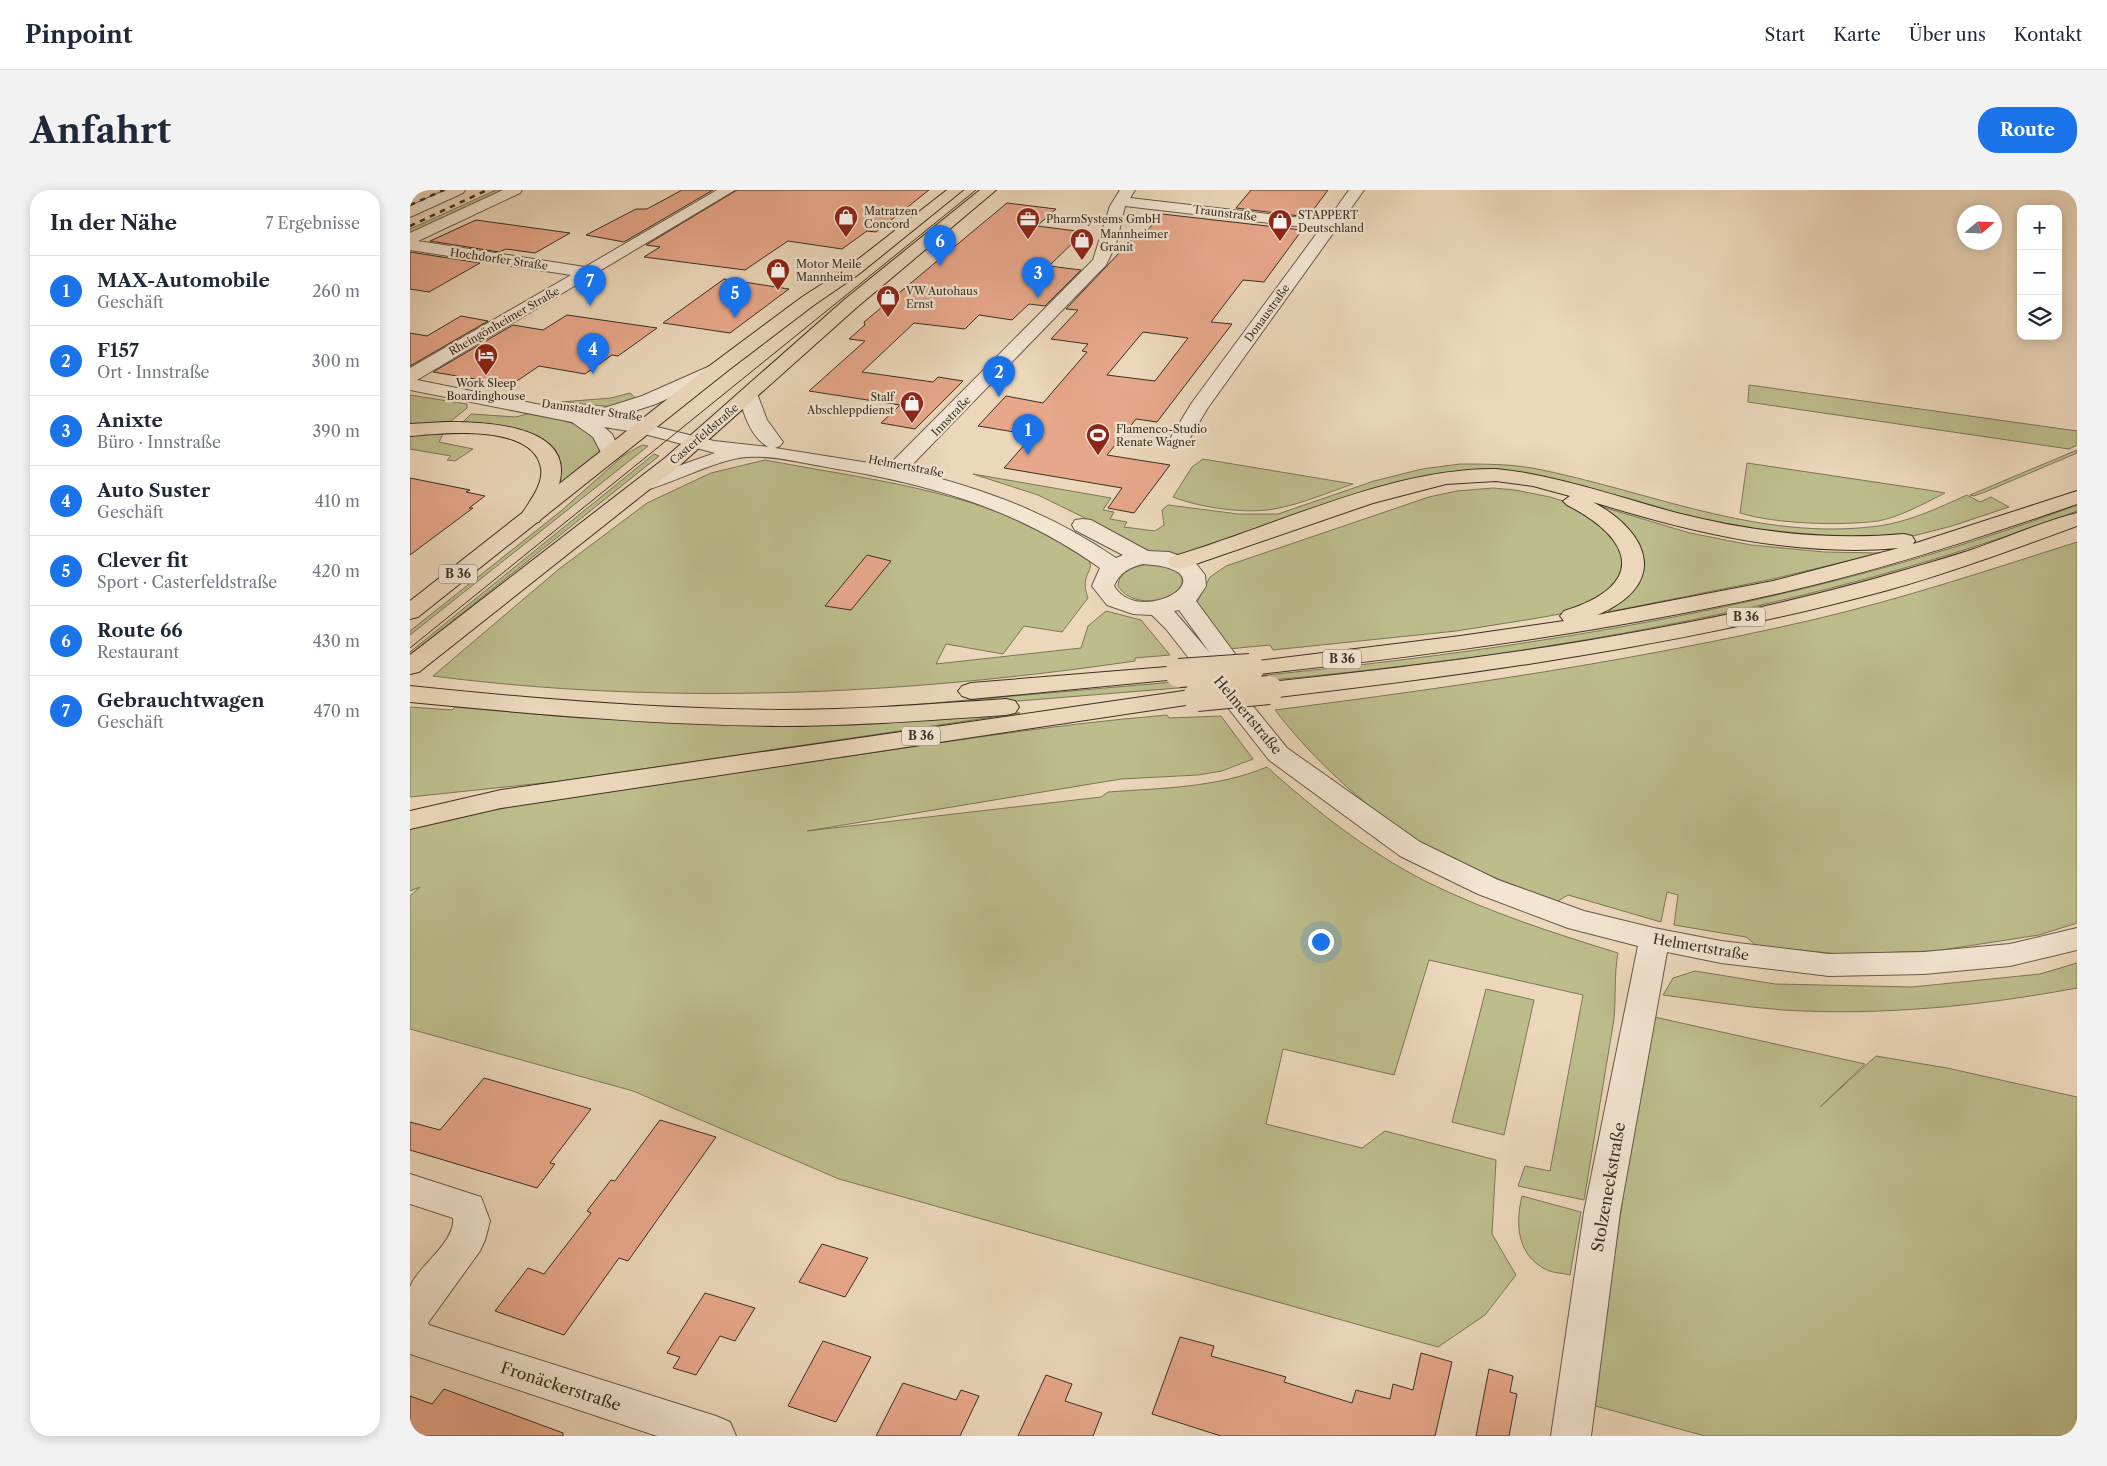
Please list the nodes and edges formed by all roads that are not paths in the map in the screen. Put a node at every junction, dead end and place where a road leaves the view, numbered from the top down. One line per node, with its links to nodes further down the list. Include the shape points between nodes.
1 (458, 190): 8 (street)
2 (515, 190): 10 (street)
3 (728, 190): 12 (street, Rheingönheimer Straße)
4 (956, 190): 13 (main road, via 853,271)
5 (988, 190): 17 (main road, Casterfeldstraße, via 850,304)
6 (1357, 190): 9 (street, Donaustraße)
7 (1124, 195): 9 (street, Traunstraße); 27 (street, Innstraße, via 1114,215 1100,262)
8 (410, 212)
9 (1331, 226): 23 (street, Donaustraße, via 1198,408)
10 (410, 239)
11 (410, 246): 12 (street, Hochdorfer Straße)
12 (587, 272): 14 (street, Rheingönheimer Straße)
13 (719, 368): 18 (street, via 649,400); 20 (main road)
14 (410, 376)
15 (410, 384): 16 (street, Dannstadter Straße)
16 (470, 395): 18 (street, Dannstadter Straße); 19 (street, Dannstadter Straße)
17 (749, 395): 22 (main road, Casterfeldstraße); 24 (street, via 754,418)
18 (611, 412): 20 (street, Dannstadter Straße)
19 (578, 417): 20 (street, Dannstadter Straße); 26 (street, via 602,434)
20 (649, 424): 22 (street, Helmertstraße); 26 (main road)
21 (410, 430): 30 (main road, B 36, via 487,428 513,433 530,441 544,452 551,467 550,477)
22 (702, 436): 24 (street, Helmertstraße); 25 (street, Helmertstraße); 28 (main road, Casterfeldstraße)
23 (1180, 439)
24 (773, 442): 27 (street, Helmertstraße)
25 (747, 451): 27 (street, Helmertstraße); 28 (street, via 709,461)
26 (611, 454): 30 (main road)
27 (898, 469): 35 (street, Helmertstraße, via 960,476 998,488 1078,522); 36 (street, Helmertstraße, via 1045,523 1086,546)
28 (642, 486): 42 (main road, Casterfeldstraße)
29 (2077, 497): 34 (main road, B 36)
30 (531, 517): 40 (main road, B 36)
31 (2077, 519): 33 (main road, B 36)
32 (2077, 532): 33 (main road)
33 (2038, 534): 44 (main road, B 36, bridge, via 1900,578 1780,610 1658,636 1446,670)
34 (1958, 539): 37 (main road, via 1856,545 1759,538 1716,530 1546,482 1478,475 1402,488); 41 (main road, B 36, via 1718,600)
35 (1143, 557): 36 (street, Helmertstraße); 37 (street, Helmertstraße, via 1156,557)
36 (1114, 567): 39 (street, via 1103,586 1111,598 1124,605)
37 (1187, 568): 38 (street, via 1197,583); 41 (main road, via 1229,560 1408,500 1478,484 1520,485 1567,498 1590,509 1620,533 1630,547 1633,562 1630,580 1621,591 1592,609)
38 (1183, 600): 39 (street); 48 (street, Helmertstraße, via 1294,746)
39 (1158, 608): 48 (street, Helmertstraße, via 1278,754)
40 (410, 612)
41 (1485, 642): 45 (main road, B 36, bridge, via 1250,668 900,697)
42 (410, 667)
43 (417, 695): 45 (main road, B 36)
44 (1197, 697): 45 (main road, B 36, via 1086,701 900,715 747,718); 46 (main road, B 36)
45 (643, 711)
46 (500, 799): 47 (main road, B 36); 49 (main road, B 36)
47 (410, 803)
48 (1352, 809): 50 (street, Helmertstraße, via 1410,848 1488,887 1578,920)
49 (410, 820)
50 (1654, 939): 51 (street, Helmertstraße, via 1721,952 1829,965 1924,963 2010,954); 56 (street, Stolzeneckstraße, via 1602,1212)
51 (2077, 939)
52 (410, 1189): 53 (street, via 468,1208 472,1222 467,1240)
53 (410, 1317)
54 (410, 1331): 55 (street, Fronäckerstraße, via 417,1339)
55 (716, 1436)
56 (1571, 1436)

